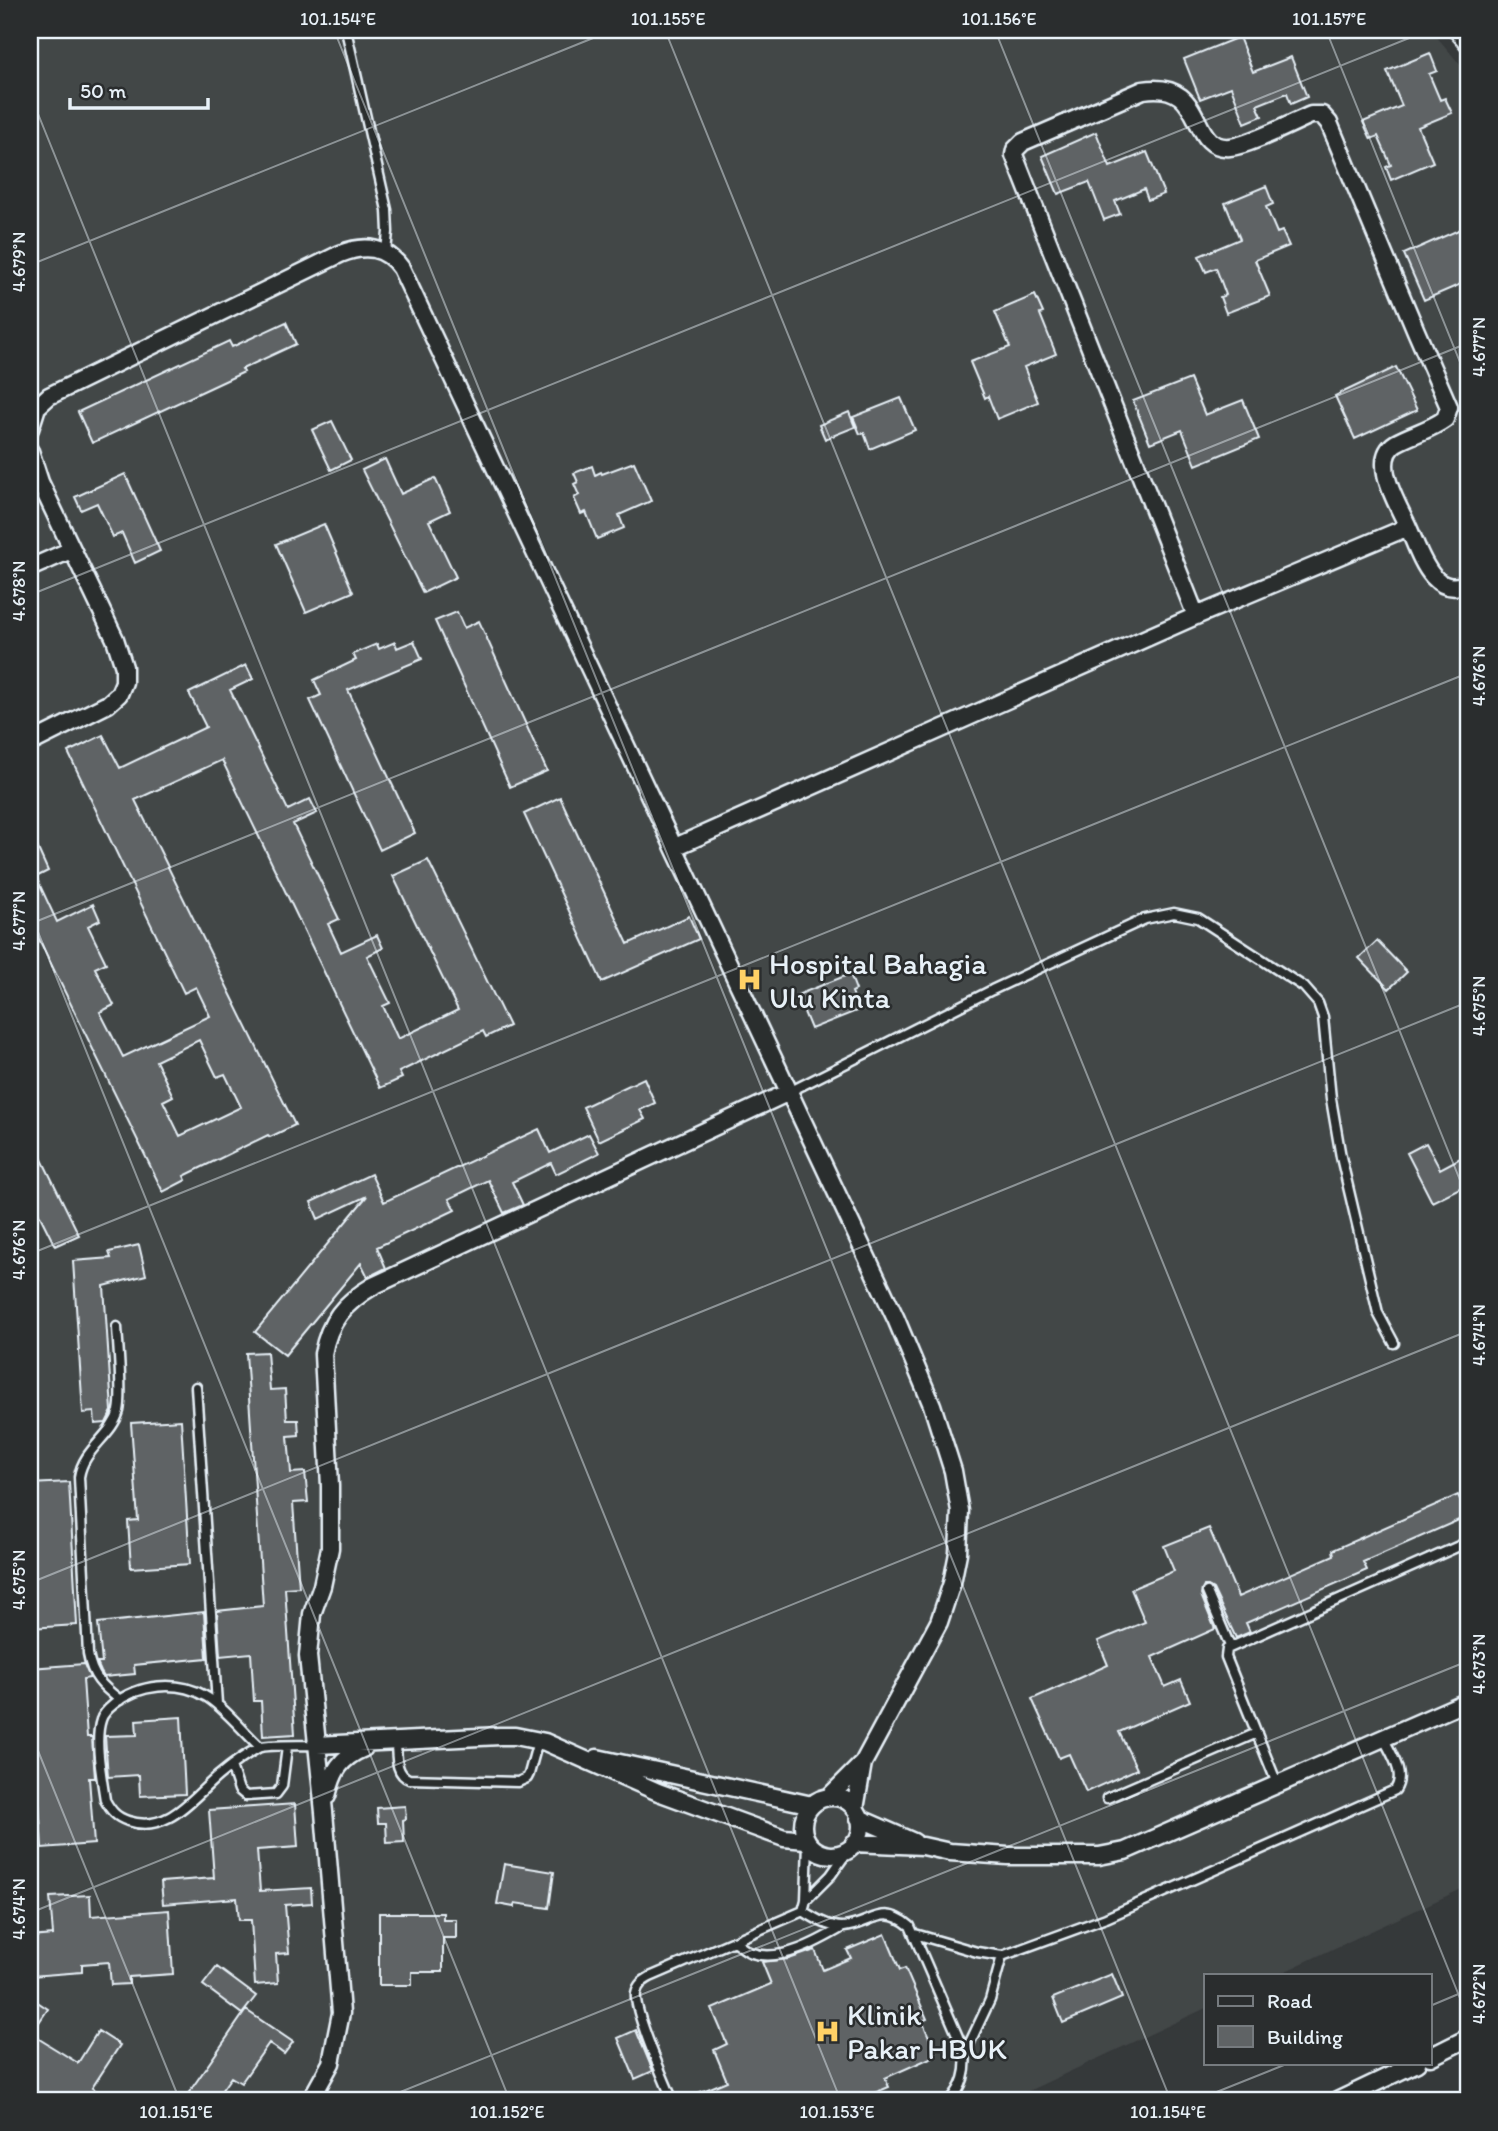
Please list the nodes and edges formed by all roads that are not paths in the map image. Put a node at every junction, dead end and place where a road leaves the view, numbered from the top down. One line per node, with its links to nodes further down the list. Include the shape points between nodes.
1 (346, 30): 4 (lane, via 387,210)
2 (1457, 30): 3 (street)
3 (1468, 43)
4 (386, 252): 5 (street, via 363,247 340,254); 14 (street, via 407,280)
5 (34, 404): 6 (street)
6 (30, 429)
7 (30, 451): 9 (street)
8 (1408, 527): 11 (street, via 1434,580 1448,587); 12 (street); 12 (street, via 1385,474 1384,459 1398,442 1445,419 1449,407 1329,122 1322,115 1311,115 1239,145 1222,147 1206,137 1178,94 1157,88 1143,90 1023,142 1014,155)
9 (71, 550): 10 (street); 13 (street, via 121,653 124,682 108,704)
10 (30, 568)
11 (1468, 583)
12 (1196, 616): 14 (street)
13 (30, 743)
14 (675, 847): 15 (street)
15 (789, 1093): 17 (lane, via 1145,919 1174,913 1198,918 1304,987 1318,1003 1344,1171 1378,1312); 30 (street, via 373,1286 340,1311 326,1336 323,1354 330,1548 312,1614 308,1656); 34 (street, via 932,1405 960,1511 958,1553 939,1622)
16 (117, 1327): 22 (lane, via 119,1411 87,1456 79,1477 88,1654 95,1678)
17 (1394, 1343)
18 (196, 1387): 24 (lane)
19 (1468, 1542): 21 (lane)
20 (1207, 1592): 21 (lane)
21 (1230, 1646): 25 (lane, via 1226,1657)
22 (120, 1700): 24 (lane, via 147,1688 173,1686); 35 (lane, via 102,1717 99,1728 105,1800 118,1817 145,1824 161,1821 191,1804)
23 (1468, 1701): 26 (street)
24 (217, 1704): 31 (lane)
25 (1257, 1733): 36 (lane); 38 (lane)
26 (1384, 1739): 36 (street); 50 (lane, via 1400,1778 1390,1793 1106,1919)
27 (538, 1741): 29 (street, via 500,1736); 29 (lane, via 529,1774 518,1782 404,1778 398,1769); 33 (street)
28 (375, 1743): 29 (street); 30 (street); 40 (street, via 338,1764)
29 (396, 1743)
30 (317, 1745): 32 (lane); 40 (street)
31 (260, 1746): 32 (lane); 35 (lane)
32 (287, 1746): 35 (lane, via 282,1786 276,1794 246,1796 239,1790)
33 (568, 1752): 39 (street); 42 (street, via 657,1792 784,1838)
34 (863, 1763): 37 (street); 41 (street)
35 (231, 1766)
36 (1278, 1786): 44 (street, via 1147,1842 1099,1856 1008,1856)
37 (829, 1797): 39 (street); 41 (street, via 839,1798)
38 (1107, 1798)
39 (812, 1805): 42 (street, via 803,1822)
40 (324, 1812): 55 (street, via 341,2012 331,2063)
41 (857, 1813): 43 (street, via 860,1826); 44 (street)
42 (807, 1841): 43 (street, via 828,1854); 45 (lane)
43 (852, 1846): 44 (street); 45 (lane)
44 (923, 1846)
45 (806, 1900): 46 (lane)
46 (803, 1911): 47 (lane); 49 (lane)
47 (843, 1927): 48 (lane, via 881,1914 900,1917); 49 (lane, via 815,1943 778,1954 753,1953)
48 (915, 1934): 50 (lane); 52 (lane)
49 (733, 1941): 56 (lane, via 650,1977 637,1990 642,2019)
50 (1002, 1956): 52 (lane, via 990,2000)
51 (1468, 2038): 53 (street)
52 (965, 2053): 57 (lane, via 962,2085)
53 (1432, 2056)
54 (1415, 2064): 58 (street)
55 (310, 2101)
56 (673, 2101)
57 (950, 2101)
58 (1337, 2101)

